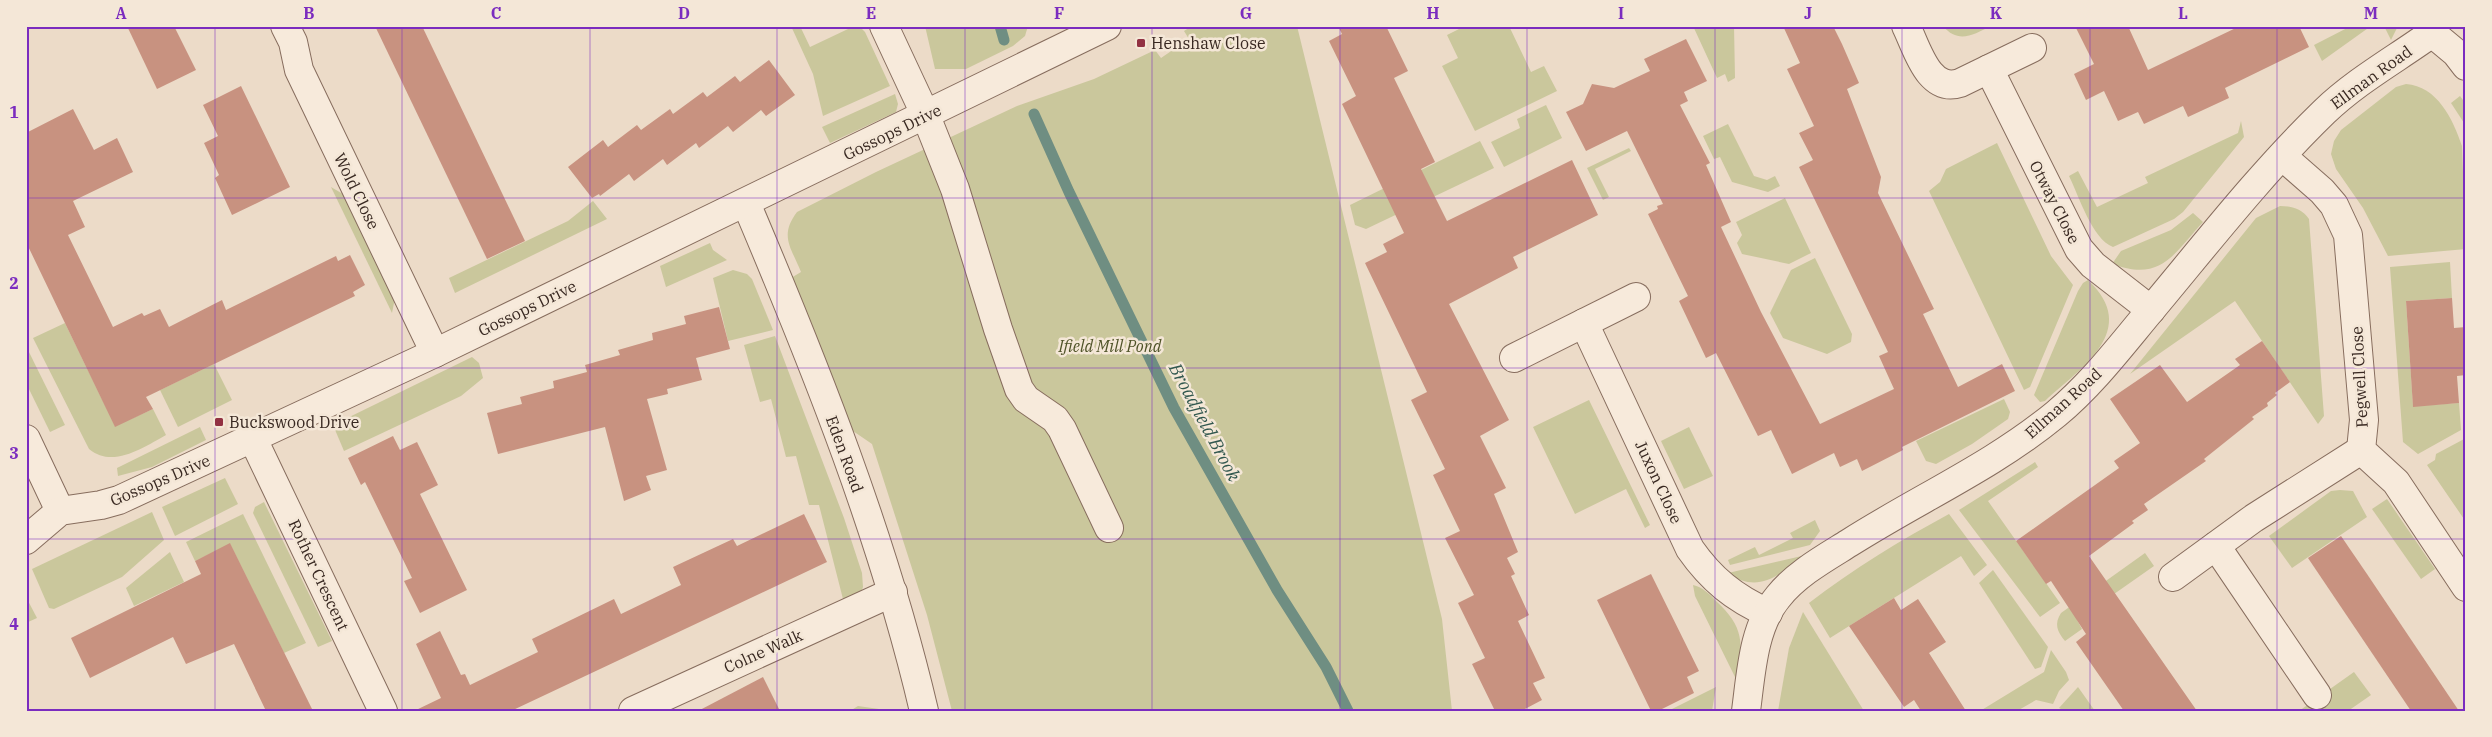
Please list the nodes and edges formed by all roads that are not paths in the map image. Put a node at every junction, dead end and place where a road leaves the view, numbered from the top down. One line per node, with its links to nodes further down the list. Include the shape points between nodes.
1 (285, 26): 15 (street, Wold Close, via 293,42 299,70)
2 (884, 26): 9 (street)
3 (1107, 26): 9 (street, Gossops Drive)
4 (1906, 26): 8 (street, via 1926,68 1940,83 1953,85)
5 (2431, 30): 7 (street); 10 (street, Ellman Road, via 2325,111)
6 (2032, 48): 8 (street)
7 (2466, 66)
8 (1989, 69): 13 (street, Otway Close, via 2078,249 2093,265)
9 (926, 116): 11 (street, Gossops Drive); 21 (street, via 955,189 1019,389 1026,399 1055,419 1062,429)
10 (2282, 156): 13 (street, Ellman Road); 19 (street, Pegwell Close, via 2334,205 2348,235 2364,420)
11 (746, 203): 15 (street, Gossops Drive); 26 (street, Eden Road, via 840,438)
12 (1636, 297): 14 (street)
13 (2151, 310): 27 (street, Ellman Road, via 2090,383 2026,438 1972,474 1885,520 1823,559 1790,584)
14 (1584, 323): 16 (street); 27 (street, Juxon Close, via 1690,549 1721,586)
15 (435, 353): 18 (street, Gossops Drive)
16 (1514, 358)
17 (26, 439): 20 (street)
18 (253, 439): 20 (street, Gossops Drive, via 119,500); 29 (street, Rother Crescent)
19 (2361, 450): 23 (street); 25 (street, Pegwell Close, via 2396,482)
20 (60, 511): 22 (street)
21 (1109, 528)
22 (26, 540)
23 (2216, 546): 24 (street); 28 (street)
24 (2173, 577)
25 (2466, 586)
26 (893, 592): 30 (street, Colne Walk); 31 (street, Eden Road)
27 (1768, 613): 32 (street, Ellman Road, via 1752,663)
28 (2317, 695)
29 (383, 711)
30 (633, 711)
31 (924, 711)
32 (1746, 711)

